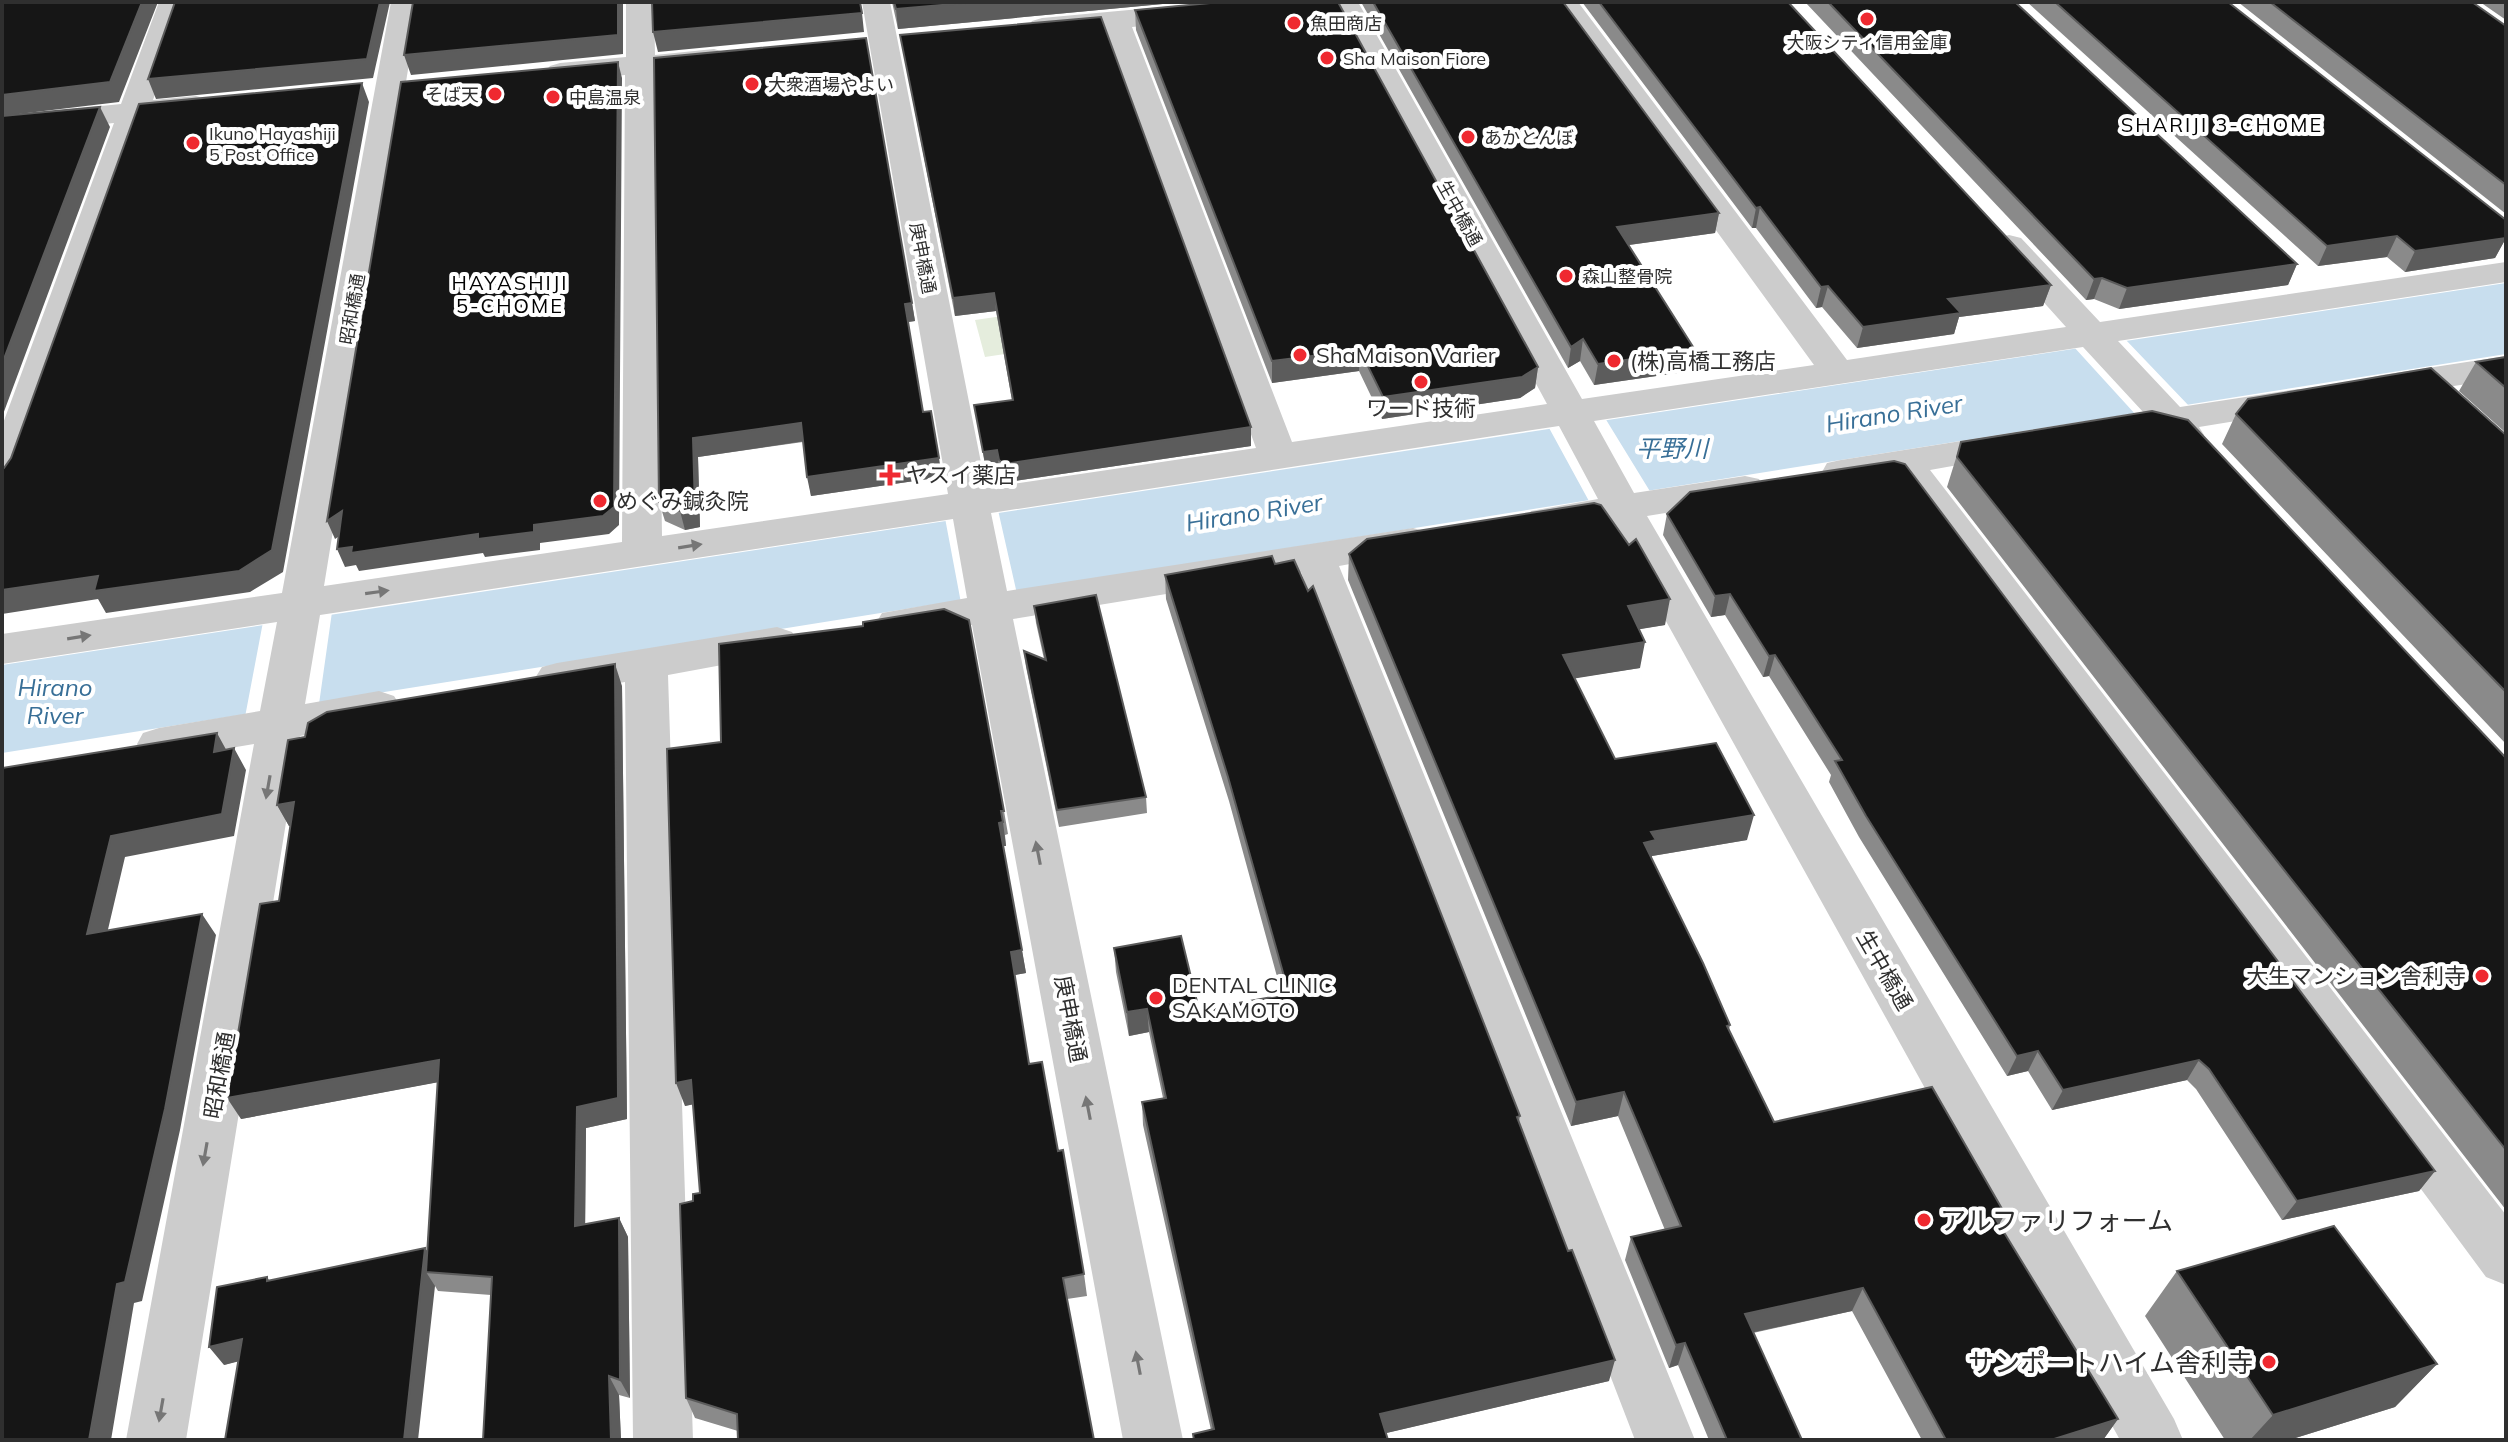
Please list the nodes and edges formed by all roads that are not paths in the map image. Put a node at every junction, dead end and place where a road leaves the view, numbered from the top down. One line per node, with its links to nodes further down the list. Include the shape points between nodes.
1 (173, 2): 14 (street)
2 (405, 2): 38 (street, 昭和橋通)
3 (640, 2): 11 (street)
4 (876, 2): 32 (street, 庚申橋通)
5 (1306, 2): 8 (street)
6 (1344, 2): 24 (street, 生中橋通)
7 (1564, 2): 20 (street)
8 (1103, 15): 9 (street); 27 (street)
9 (1008, 31)
10 (746, 56): 11 (street)
11 (640, 65): 12 (street); 35 (street)
12 (531, 74)
13 (226, 103): 14 (street)
14 (135, 112): 15 (street); 30 (street)
15 (2, 125)
16 (1985, 219): 18 (street)
17 (2506, 272): 18 (street, via 2317,287)
18 (2095, 338): 20 (street); 23 (street)
19 (2506, 367): 21 (street)
20 (1838, 372): 24 (street)
21 (2421, 380): 22 (street); 23 (street)
22 (2453, 409)
23 (2166, 416): 25 (street); 29 (street)
24 (1574, 417): 27 (street); 31 (street, 生中橋通)
25 (2093, 432)
26 (2046, 440): 28 (street)
27 (1278, 455): 32 (street)
28 (1904, 462): 31 (street); 47 (street)
29 (2214, 466)
30 (2, 478)
31 (1622, 503): 33 (street); 52 (street, 生中橋通)
32 (970, 508): 35 (street, one-way to 32); 37 (street, 庚申橋通)
33 (1515, 525)
34 (1454, 534): 36 (street)
35 (642, 553): 38 (street, one-way to 35)
36 (1315, 556): 37 (street); 51 (street)
37 (989, 604): 39 (street); 50 (street, 庚申橋通, one-way to 37)
38 (299, 610): 41 (street, one-way to 38); 45 (street, 昭和橋通)
39 (865, 629)
40 (818, 636): 42 (street)
41 (2, 649)
42 (646, 663): 43 (street); 49 (street)
43 (524, 683)
44 (417, 701): 45 (street)
45 (281, 717): 46 (street); 48 (street, 昭和橋通, one-way to 48)
46 (125, 750)
47 (2506, 1259)
48 (156, 1440)
49 (663, 1440)
50 (1153, 1440)
51 (1665, 1440)
52 (2153, 1440)

